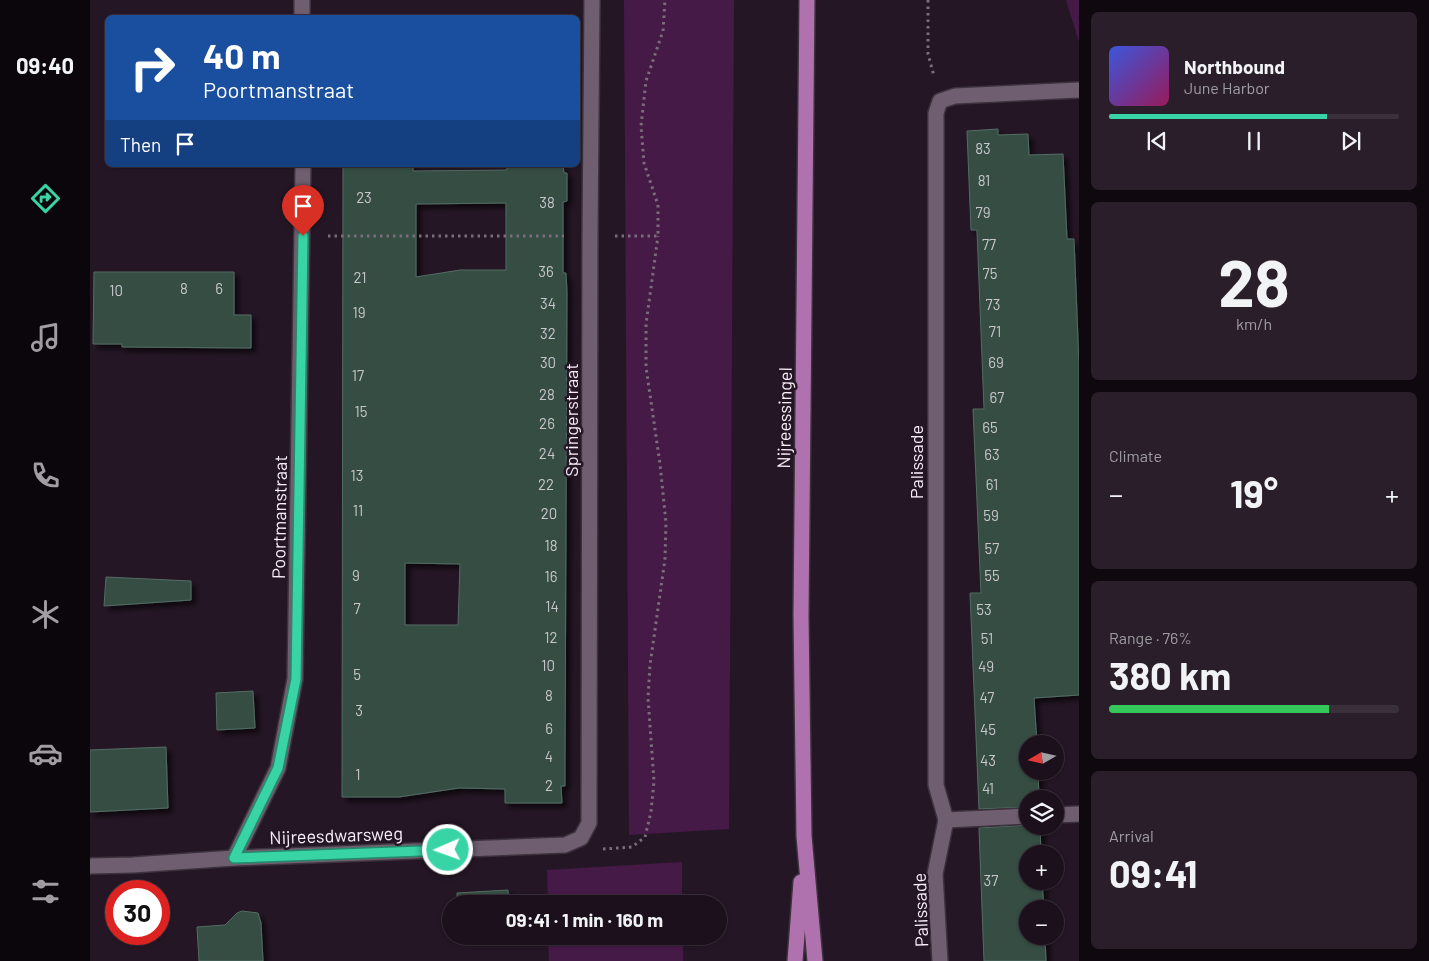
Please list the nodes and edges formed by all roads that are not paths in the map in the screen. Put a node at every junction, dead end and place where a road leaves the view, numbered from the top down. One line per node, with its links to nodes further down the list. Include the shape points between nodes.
1 (302, 0): 4 (street)
2 (592, 0): 12 (street, Springerstraat, via 589,823)
3 (807, 0): 11 (main road, Nijreessingel, via 801,615)
4 (302, 15)
5 (1079, 90): 10 (street, Palissade, via 955,96 940,102 936,112 936,785)
6 (303, 167): 13 (street, Poortmanstraat, via 296,679 278,768)
7 (1079, 814): 8 (street)
8 (1064, 815)
9 (1019, 816): 10 (street)
10 (946, 820): 17 (street, Palissade, via 935,874)
11 (804, 836): 15 (main road, Nijreessingel); 16 (main road, Nijreessingel)
12 (581, 838): 13 (street, Nijreesdwarsweg, via 564,845)
13 (234, 858): 14 (street, Nijreesdwarsweg)
14 (90, 866)
15 (795, 961)
16 (816, 961)
17 (940, 961)

